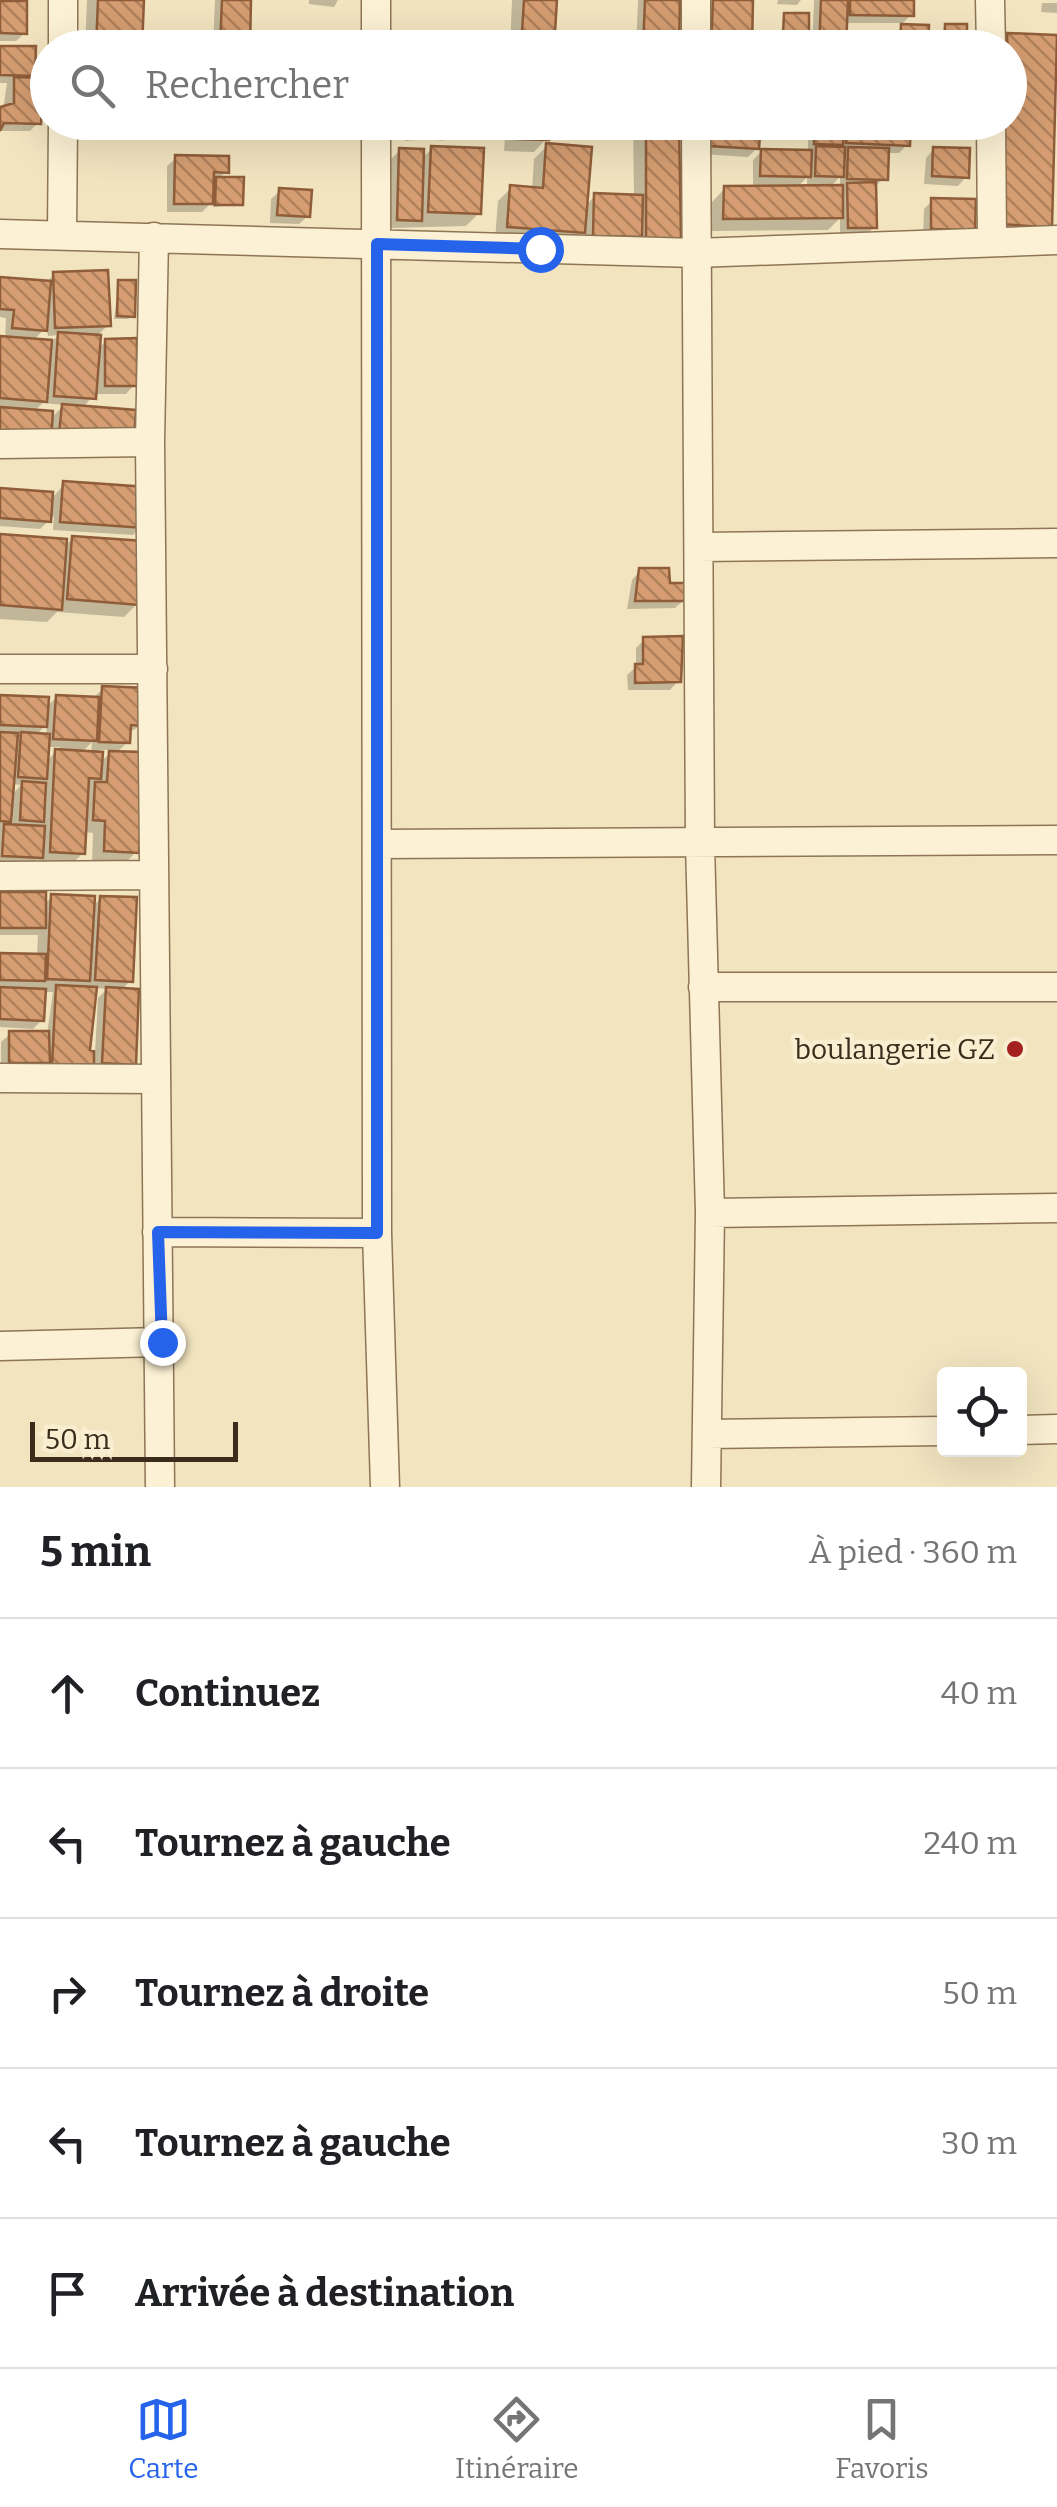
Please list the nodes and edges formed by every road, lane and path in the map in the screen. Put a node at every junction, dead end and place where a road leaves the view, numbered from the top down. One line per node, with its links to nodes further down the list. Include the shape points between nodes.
1 (63, 0): 5 (street)
2 (376, 0): 6 (street)
3 (696, 0): 7 (street)
4 (990, 0): 8 (street)
5 (63, 30)
6 (376, 30)
7 (696, 30)
8 (991, 30)
9 (63, 140): 13 (street)
10 (376, 140): 18 (street)
11 (696, 140): 19 (street)
12 (991, 140): 16 (street)
13 (62, 233): 14 (street); 15 (street)
14 (0, 234)
15 (154, 237): 18 (street); 20 (street)
16 (992, 240): 17 (street); 19 (street)
17 (1057, 240)
18 (377, 244): 19 (street); 27 (street)
19 (696, 253): 23 (street)
20 (150, 442): 21 (street); 24 (street)
21 (0, 444)
22 (1057, 544): 23 (street)
23 (700, 548): 28 (street)
24 (153, 668): 25 (street); 29 (street)
25 (0, 669)
26 (1057, 840): 28 (street)
27 (377, 844): 28 (street); 38 (street)
28 (700, 844): 31 (street)
29 (154, 875): 30 (street); 34 (street)
30 (0, 876)
31 (703, 987): 32 (street); 36 (street)
32 (1057, 987)
33 (0, 1078): 34 (street)
34 (156, 1079): 37 (street)
35 (1057, 1208): 36 (street)
36 (710, 1214): 44 (street)
37 (158, 1232): 38 (street); 39 (street)
38 (377, 1233): 46 (street)
39 (162, 1342): 40 (street); 45 (street)
40 (0, 1346)
41 (1027, 1430): 42 (street)
42 (1057, 1430)
43 (937, 1431): 44 (street)
44 (707, 1434): 47 (street)
45 (160, 1487)
46 (385, 1487)
47 (706, 1487)

